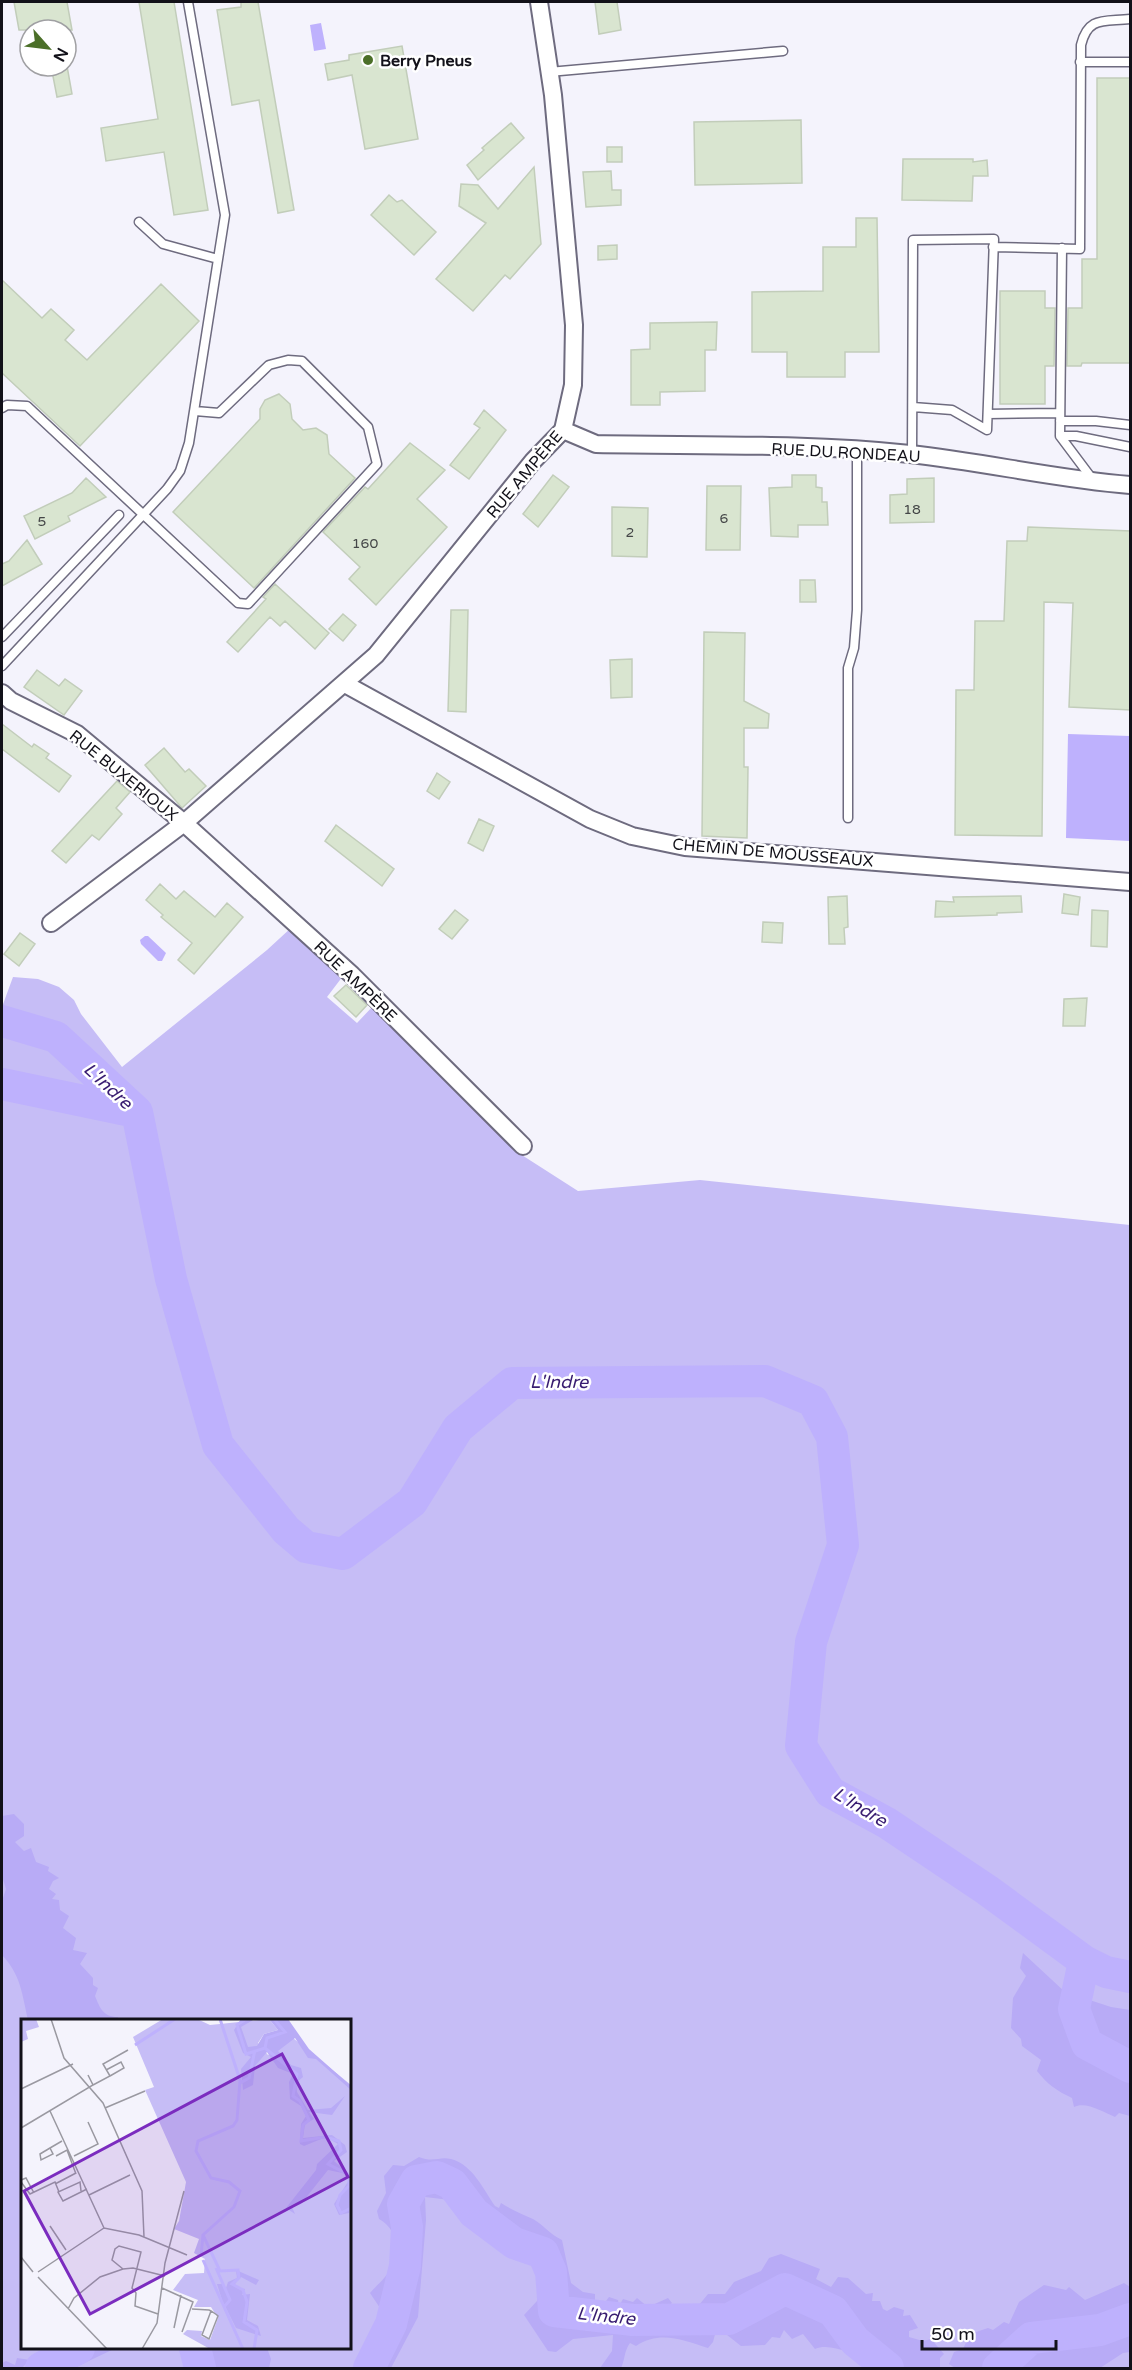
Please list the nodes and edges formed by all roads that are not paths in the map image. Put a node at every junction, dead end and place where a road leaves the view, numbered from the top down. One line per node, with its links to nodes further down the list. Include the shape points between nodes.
1 (188, 2): 11 (lane, via 225,215)
2 (539, 2): 7 (street, RUE AMPÈRE)
3 (1131, 19): 5 (lane, via 1088,27)
4 (783, 51): 7 (lane)
5 (1080, 62): 6 (lane); 10 (lane, via 1080,249)
6 (1131, 62)
7 (549, 72): 18 (street, RUE AMPÈRE, via 574,324 573,385)
8 (139, 222): 11 (lane, via 163,244)
9 (993, 247): 10 (lane); 12 (lane, via 994,239 913,240); 15 (lane)
10 (1062, 248): 16 (lane)
11 (218, 259): 14 (lane)
12 (913, 407): 15 (lane, via 952,411 987,430); 22 (lane)
13 (2, 408): 26 (lane, via 27,406)
14 (195, 411): 26 (lane, via 180,471); 26 (lane, via 219,413 269,365 302,361 368,427 377,464 248,604 238,603)
15 (988, 414): 16 (lane)
16 (1060, 417): 17 (lane); 19 (lane)
17 (1131, 425)
18 (563, 430): 21 (street, RUE DU RONDEAU, via 596,444); 29 (street, RUE AMPÈRE, via 533,461 376,655)
19 (1060, 436): 20 (lane); 23 (lane)
20 (1131, 447)
21 (857, 449): 22 (street, RUE DU RONDEAU); 31 (lane, via 857,610 848,668)
22 (912, 454): 23 (street, RUE DU RONDEAU)
23 (1095, 482): 24 (street, RUE DU RONDEAU)
24 (1131, 484)
25 (118, 515): 27 (lane)
26 (143, 516): 28 (lane)
27 (2, 638)
28 (2, 666)
29 (345, 684): 32 (street, RUE AMPÈRE); 33 (street, CHEMIN DE MOUSSEAUX, via 590,819 632,836 685,847)
30 (2, 693): 32 (street, RUE BUXERIOUX, via 78,734)
31 (848, 818)
32 (184, 823): 34 (street, RUE AMPÈRE); 35 (street, RUE AMPÈRE, via 352,975)
33 (1131, 882)
34 (51, 923)
35 (523, 1146)

